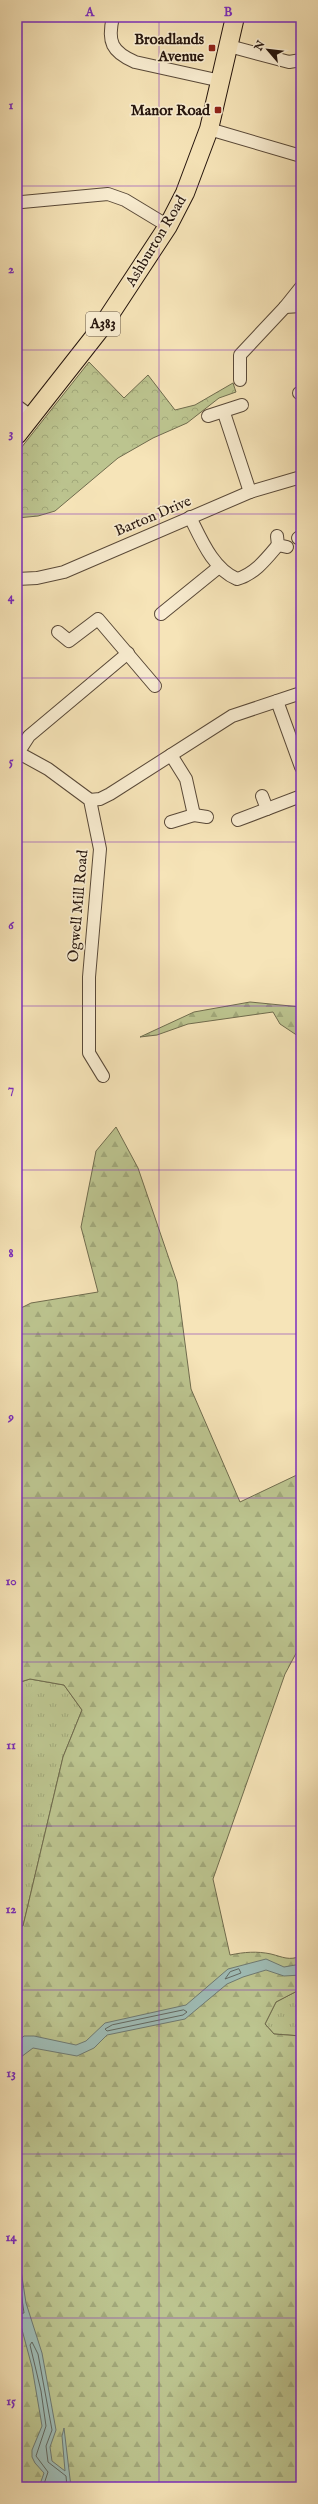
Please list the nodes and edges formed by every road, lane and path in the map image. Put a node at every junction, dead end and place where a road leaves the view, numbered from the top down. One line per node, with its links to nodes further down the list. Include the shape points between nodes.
1 (113, 17): 5 (street, via 110,38 114,49 124,57 135,62)
2 (235, 17): 3 (main road, Ashburton Road / A383)
3 (229, 46): 4 (street, via 289,62); 5 (main road, Ashburton Road / A383)
4 (301, 60)
5 (221, 82): 6 (main road, Ashburton Road / A383)
6 (209, 129): 7 (street); 9 (main road, Ashburton Road / A383, via 188,186)
7 (301, 156)
8 (22, 202): 9 (street, via 108,194 125,200)
9 (168, 226): 18 (main road, Ashburton Road / A383, via 101,328)
10 (301, 287): 12 (street)
11 (301, 306): 12 (street)
12 (285, 307): 13 (street, via 240,355)
13 (240, 380)
14 (242, 405): 16 (street)
15 (17, 406): 18 (street)
16 (224, 412): 17 (street); 21 (street)
17 (208, 416)
18 (32, 417): 19 (main road, Ashburton Road / A383)
19 (17, 435)
20 (301, 477): 21 (street, Barton Drive)
21 (250, 492): 22 (street, Barton Drive)
22 (190, 517): 24 (street); 25 (street, Barton Drive, via 64,572)
23 (281, 543): 24 (street, via 245,577 237,579)
24 (219, 567): 26 (street)
25 (17, 579)
26 (161, 614)
27 (58, 632): 28 (street, via 69,641 98,619)
28 (128, 653): 29 (street); 32 (street, via 29,736)
29 (155, 686)
30 (301, 692): 31 (street)
31 (277, 701): 33 (street, via 232,716); 34 (street)
32 (18, 753): 37 (street, via 48,768)
33 (171, 755): 37 (street, via 110,794); 39 (street, via 186,779)
34 (301, 767)
35 (262, 796): 38 (street)
36 (301, 796): 38 (street)
37 (90, 800): 43 (street, Ogwell Mill Road, via 100,849 89,978 89,1053)
38 (267, 809): 41 (street)
39 (194, 815): 40 (street); 42 (street)
40 (207, 817)
41 (238, 820)
42 (171, 822)
43 (104, 1076)

